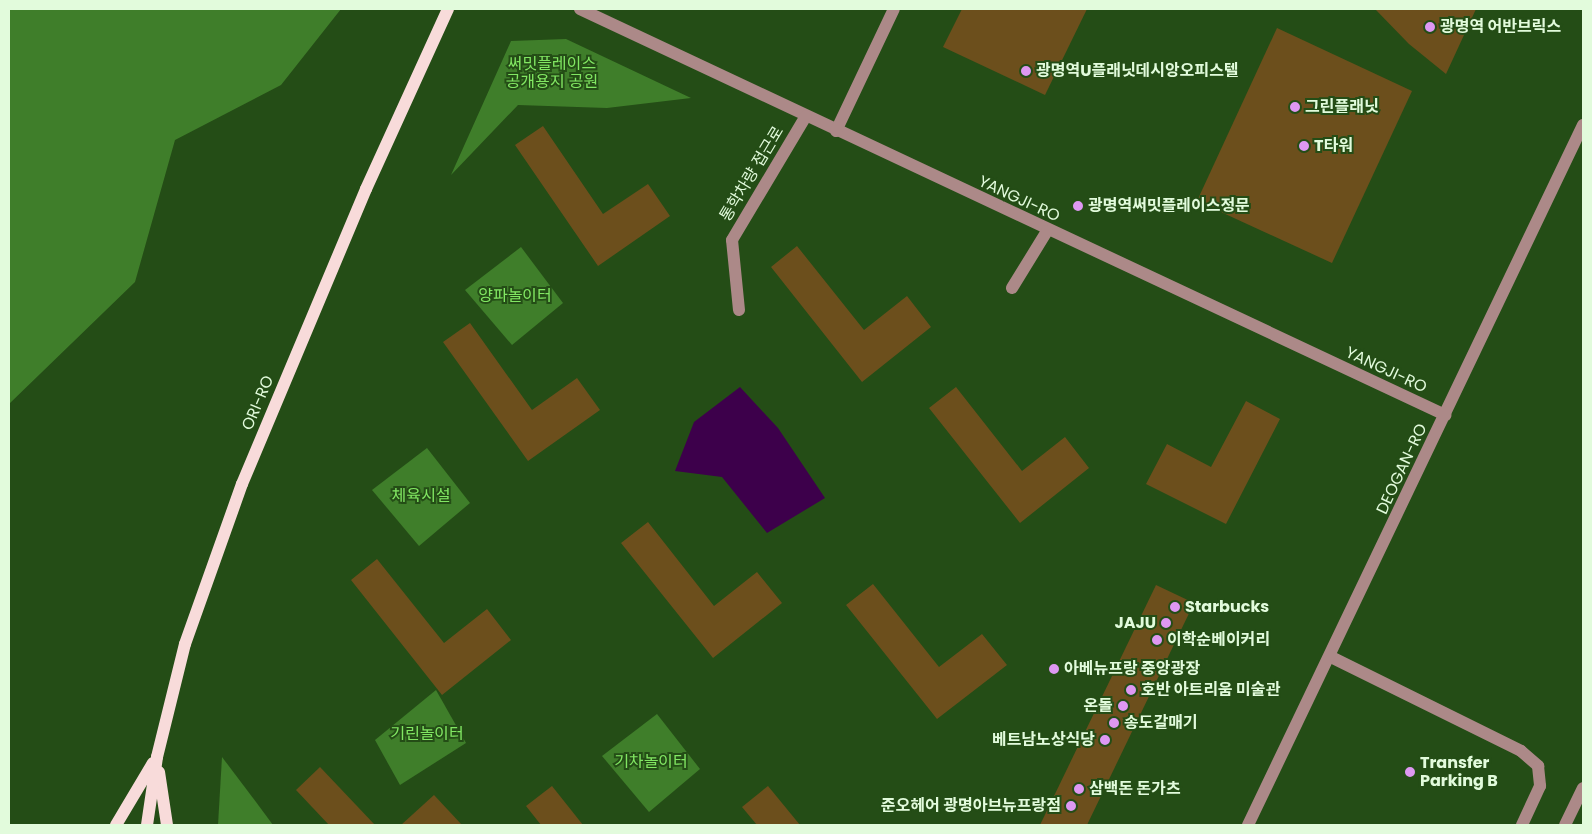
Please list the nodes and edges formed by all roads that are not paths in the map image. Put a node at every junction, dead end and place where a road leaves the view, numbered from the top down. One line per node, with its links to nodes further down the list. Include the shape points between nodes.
1 (448, 9): 12 (main road, ORI-RO, via 366,189 242,484 185,644)
2 (580, 9): 4 (street, YANGJI-RO)
3 (894, 9): 6 (street)
4 (806, 116): 6 (street, YANGJI-RO); 9 (street, 통학차량 접근로, via 732,240)
5 (1583, 125): 10 (street, DEOGAN-RO)
6 (836, 131): 7 (street, YANGJI-RO)
7 (1047, 231): 8 (street); 10 (street, YANGJI-RO)
8 (1012, 288)
9 (739, 310)
10 (1446, 415): 11 (street, DEOGAN-RO)
11 (1331, 656): 17 (street, DEOGAN-RO); 18 (street, via 1521,751 1538,766 1540,786)
12 (157, 757): 14 (main road); 15 (main road, ORI-RO); 16 (main road)
13 (1583, 788): 19 (street)
14 (116, 825)
15 (147, 825)
16 (167, 825)
17 (1248, 825)
18 (1522, 825)
19 (1565, 825)

